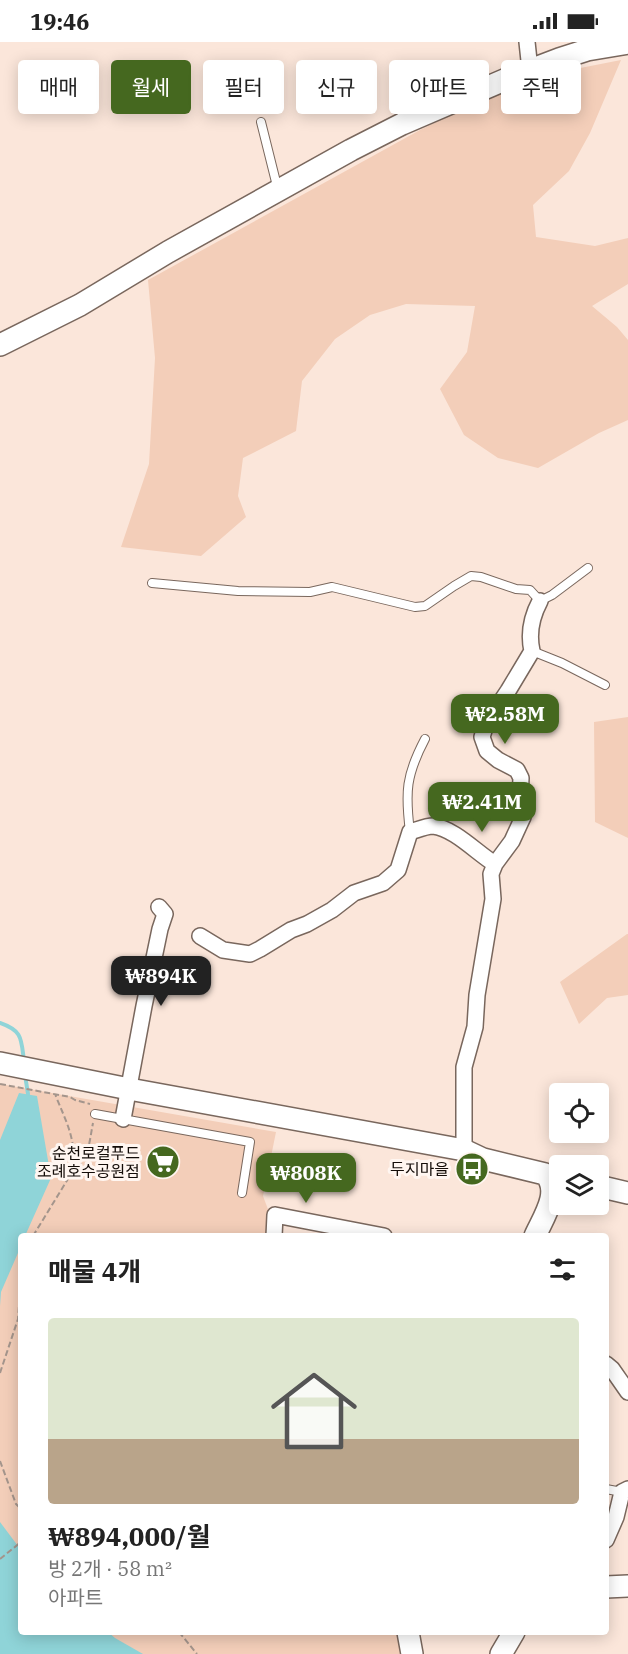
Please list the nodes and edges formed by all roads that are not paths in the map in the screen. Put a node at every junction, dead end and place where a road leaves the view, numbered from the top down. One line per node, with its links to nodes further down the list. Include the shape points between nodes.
1 (526, 42): 3 (street)
2 (628, 43): 4 (street)
3 (529, 60)
4 (556, 60)
5 (501, 83): 7 (street, via 402,124)
6 (261, 122): 7 (lane)
7 (278, 191): 8 (street, via 80,305)
8 (0, 345)
9 (588, 568): 11 (lane)
10 (152, 583): 11 (lane, via 248,592 310,592 332,587 415,607 425,606 471,576 530,590)
11 (540, 601): 12 (street, via 531,624)
12 (532, 651): 13 (lane); 16 (street, via 486,724 482,737 487,751 517,770 521,778 523,817 512,842)
13 (605, 685)
14 (425, 739): 15 (lane, via 410,773 406,803)
15 (410, 832): 16 (street, via 434,826 450,832); 18 (street, via 398,870 383,883 354,893 332,910 260,950 250,954 224,950)
16 (495, 864): 23 (street, via 475,1028 465,1067)
17 (159, 907): 20 (street, via 165,914)
18 (200, 936)
19 (0, 1063): 20 (street)
20 (129, 1089): 22 (street); 23 (street)
21 (95, 1114): 22 (lane)
22 (123, 1119): 27 (lane, via 250,1142)
23 (464, 1150): 24 (street, via 483,1159)
24 (549, 1175)
25 (609, 1188): 26 (street)
26 (628, 1192)
27 (242, 1193)
28 (549, 1203): 31 (street)
29 (273, 1233): 30 (street, via 275,1215)
30 (368, 1233)
31 (536, 1233)
32 (609, 1366): 33 (street)
33 (628, 1392)
34 (609, 1489): 35 (lane)
35 (625, 1490): 36 (street)
36 (609, 1533)
37 (628, 1586): 38 (street)
38 (609, 1587)
39 (409, 1635): 41 (street)
40 (511, 1635): 42 (street)
41 (412, 1654)
42 (501, 1654)

